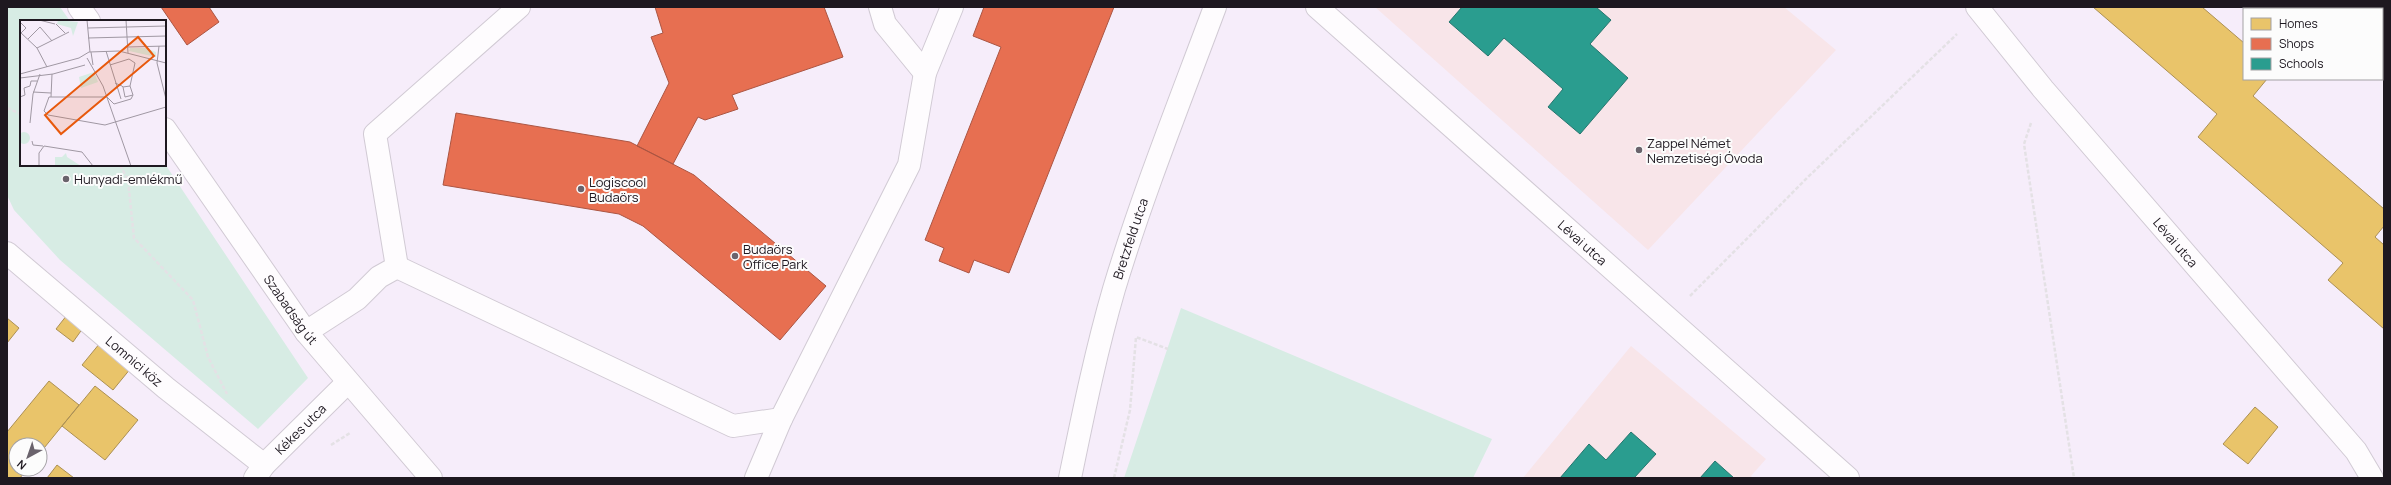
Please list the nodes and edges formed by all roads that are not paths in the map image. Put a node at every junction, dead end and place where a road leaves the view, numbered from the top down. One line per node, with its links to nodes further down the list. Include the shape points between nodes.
1 (79, 7): 8 (street)
2 (519, 7): 12 (street, via 375,134)
3 (880, 7): 9 (street, via 885,24)
4 (952, 7): 9 (street)
5 (1215, 7): 19 (street, Bretzfeld utca, via 1143,197 1114,290 1095,362)
6 (1317, 7): 20 (street, Lévai utca)
7 (1979, 9): 21 (street, Lévai utca, via 2043,89 2356,451)
8 (88, 20)
9 (925, 73): 15 (street, via 909,165)
10 (166, 131): 13 (street, Szabadság út)
11 (7, 253): 16 (street, Lomnici köz)
12 (397, 267): 13 (street, via 379,278 357,299); 15 (street, via 733,426)
13 (306, 332): 14 (street, Szabadság út)
14 (348, 382): 16 (street, Kékes utca); 17 (street, Szabadság út)
15 (781, 419): 18 (street)
16 (260, 471)
17 (431, 478)
18 (756, 478)
19 (1070, 478)
20 (1848, 478)
21 (2372, 478)

